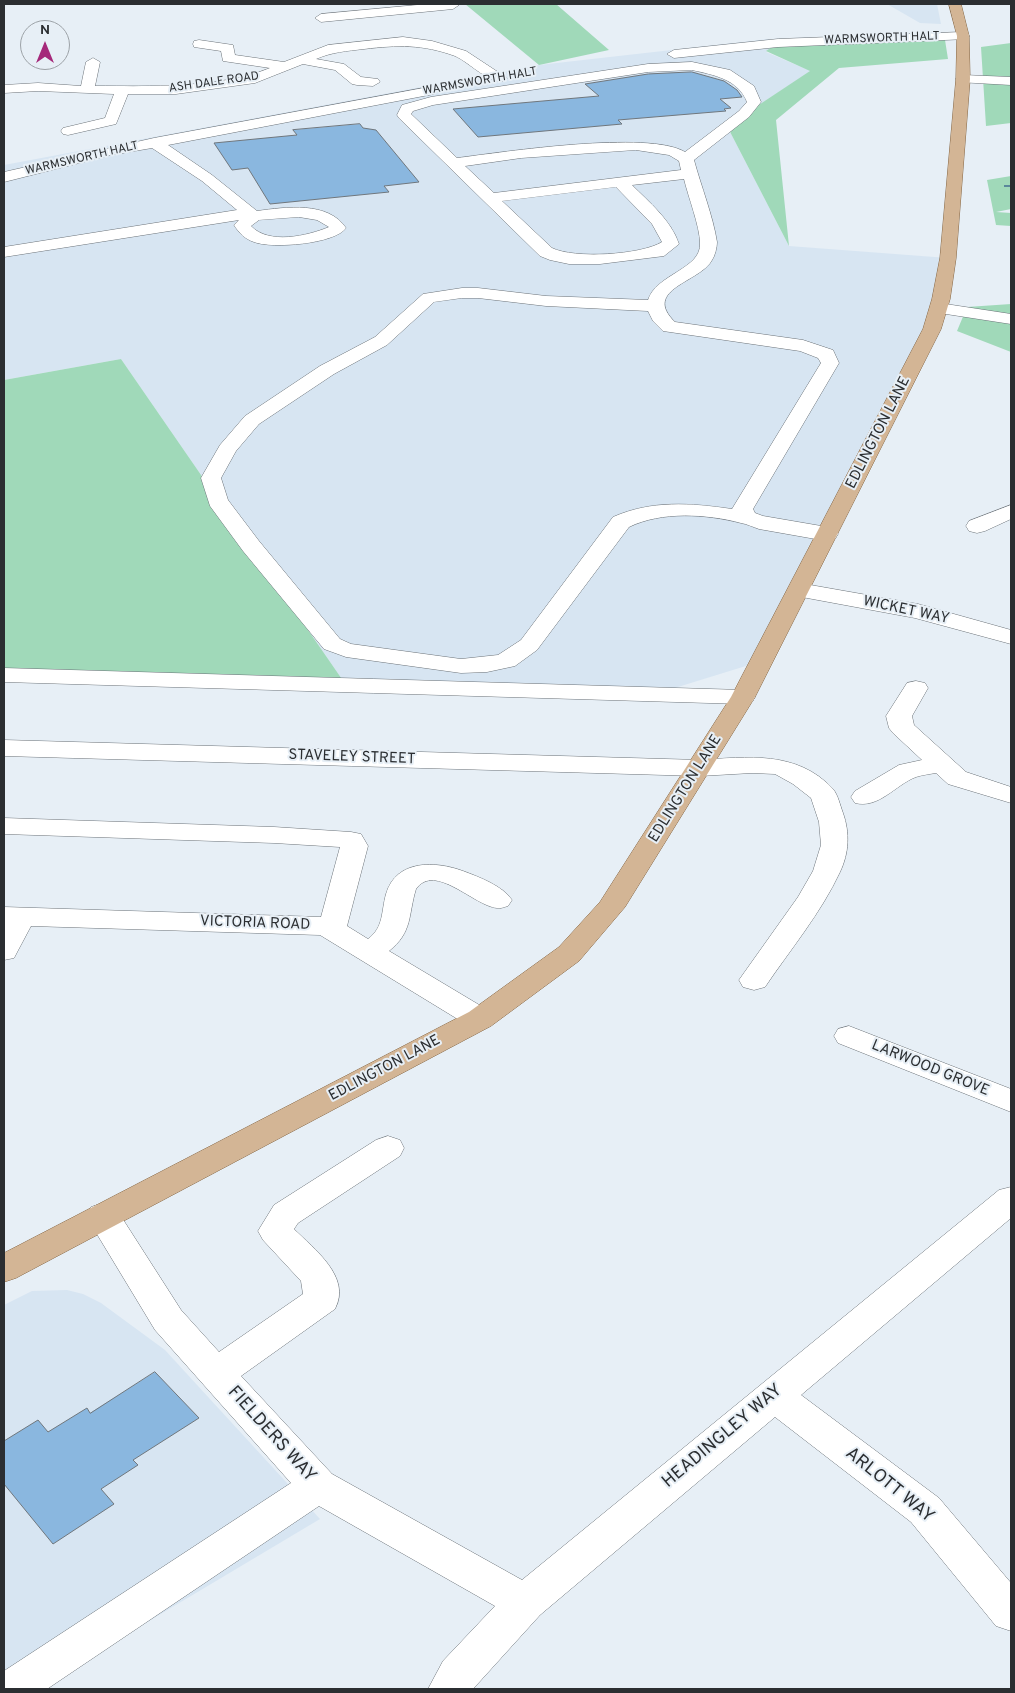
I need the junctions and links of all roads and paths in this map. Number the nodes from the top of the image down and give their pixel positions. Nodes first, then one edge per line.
1 (955, 4) edge
2 (453, 5) edge
3 (371, 13) junction
4 (321, 18) dead end
5 (963, 36) junction
6 (403, 41) junction
7 (199, 44) dead end
8 (695, 52) junction
9 (303, 60) junction
10 (93, 62) dead end
11 (287, 67) junction
12 (500, 78) junction
13 (963, 79) junction
14 (357, 81) junction
15 (1011, 81) edge
16 (373, 82) dead end
17 (757, 84) dead end
18 (340, 85) dead end
19 (4, 89) edge
20 (87, 90) junction
21 (123, 90) junction
22 (68, 131) dead end
23 (154, 142) junction
24 (453, 163) junction
25 (688, 167) junction
26 (4, 177) edge
27 (620, 182) junction
28 (490, 198) junction
29 (252, 214) junction
30 (4, 252) edge
31 (655, 306) junction
32 (938, 308) junction
33 (1011, 319) edge
34 (1011, 511) edge
35 (746, 517) junction
36 (977, 526) dead end
37 (827, 534) junction
38 (799, 590) junction
39 (1011, 637) edge
40 (4, 675) edge
41 (916, 688) dead end
42 (743, 697) junction
43 (4, 748) edge
44 (942, 764) junction
45 (700, 768) junction
46 (1011, 795) edge
47 (864, 798) dead end
48 (4, 826) edge
49 (498, 900) dead end
50 (12, 916) edge
51 (332, 930) junction
52 (4, 951) edge
53 (370, 952) junction
54 (754, 980) dead end
55 (480, 1019) junction
56 (849, 1036) dead end
57 (1011, 1101) edge
58 (388, 1148) dead end
59 (1011, 1199) edge
60 (103, 1216) junction
61 (4, 1269) edge
62 (216, 1374) junction
63 (774, 1395) junction
64 (318, 1486) junction
65 (525, 1602) junction
66 (1011, 1613) edge
67 (12, 1689) edge
68 (449, 1689) edge

1 - 5 main road, EDLINGTON LANE
2 - 3 street
3 - 4 street
3 - 6 street
5 - 8 street, WARMSWORTH HALT
5 - 13 main road, EDLINGTON LANE
6 - 9 street, ASH DALE ROAD
6 - 12 street, ASH DALE ROAD
7 - 11 street
8 - 12 street, WARMSWORTH HALT
8 - 17 street
9 - 11 street, ASH DALE ROAD
9 - 14 street
10 - 20 street
11 - 21 street, ASH DALE ROAD
12 - 23 street, WARMSWORTH HALT
13 - 15 street
13 - 32 main road, EDLINGTON LANE
14 - 16 street
14 - 18 street
19 - 20 street, ASH DALE ROAD
20 - 21 street, ASH DALE ROAD
21 - 22 street
23 - 26 street, WARMSWORTH HALT
23 - 29 street
24 - 25 street
24 - 25 street
24 - 28 street
25 - 27 street
25 - 31 street
27 - 28 street
27 - 28 street
29 - 29 street
29 - 30 street
31 - 35 street
31 - 35 street
32 - 33 street
32 - 37 main road, EDLINGTON LANE
34 - 36 street
35 - 37 street
37 - 38 main road, EDLINGTON LANE
38 - 39 street, WICKET WAY
38 - 42 main road, EDLINGTON LANE
40 - 42 street
41 - 44 street
42 - 45 main road, EDLINGTON LANE
43 - 45 street, STAVELEY STREET
44 - 46 street
44 - 47 street
45 - 54 street, STAVELEY STREET
45 - 55 main road, EDLINGTON LANE
48 - 51 street
49 - 53 street
50 - 51 street, VICTORIA ROAD
50 - 52 street
51 - 53 street, VICTORIA ROAD
53 - 55 street, VICTORIA ROAD
55 - 60 main road, EDLINGTON LANE
56 - 57 street, LARWOOD GROVE
58 - 62 street
59 - 63 street, HEADINGLEY WAY
60 - 61 main road, EDLINGTON LANE
60 - 62 street, FIELDERS WAY
62 - 64 street, FIELDERS WAY
63 - 65 street, HEADINGLEY WAY
63 - 66 street, ARLOTT WAY
64 - 65 street, FIELDERS WAY
64 - 67 street
65 - 68 street, HEADINGLEY WAY

